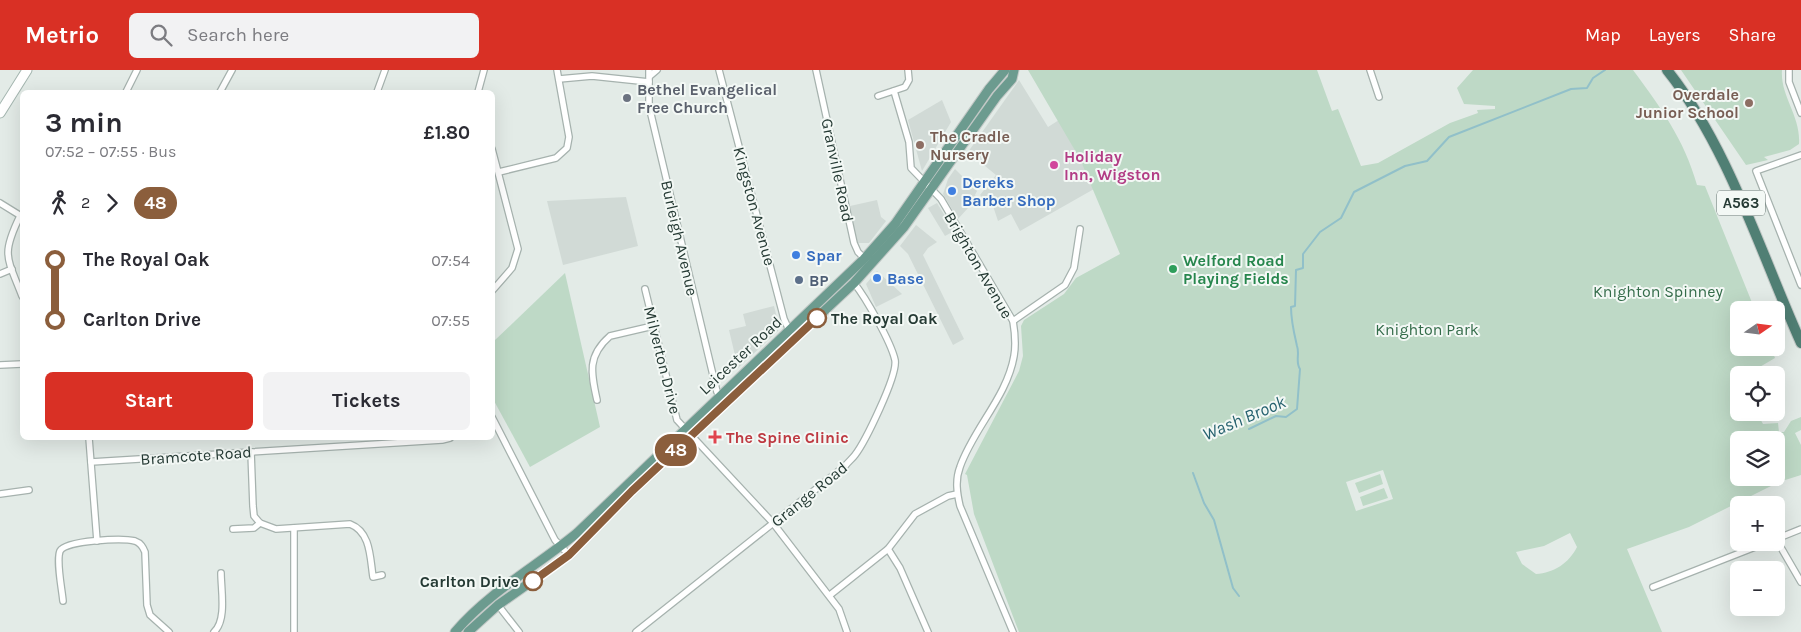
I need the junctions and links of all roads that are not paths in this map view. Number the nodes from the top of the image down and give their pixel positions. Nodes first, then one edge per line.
1 (27, 70) edge
2 (137, 70) edge
3 (232, 70) edge
4 (384, 70) edge
5 (484, 70) edge
6 (557, 70) edge
7 (657, 70) edge
8 (719, 70) edge
9 (816, 70) edge
10 (908, 70) edge
11 (1005, 70) edge
12 (1014, 70) edge
13 (1370, 70) edge
14 (1667, 70) edge
15 (1789, 70) edge
16 (649, 76) edge
17 (559, 79) junction
18 (127, 90) edge
19 (221, 90) edge
20 (378, 90) edge
21 (479, 90) edge
22 (894, 91) junction
23 (878, 96) dead end
24 (1379, 97) dead end
25 (0, 113) edge
26 (1801, 113) edge
27 (1801, 155) edge
28 (495, 159) edge
29 (499, 172) junction
30 (925, 180) junction
31 (932, 189) junction
32 (0, 203) edge
33 (20, 215) edge
34 (20, 218) edge
35 (1080, 229) dead end
36 (867, 262) junction
37 (12, 269) junction
38 (0, 274) edge
39 (495, 280) edge
40 (854, 282) junction
41 (499, 283) junction
42 (1801, 285) edge
43 (495, 287) edge
44 (645, 289) dead end
45 (20, 291) edge
46 (1013, 322) junction
47 (653, 326) junction
48 (789, 330) junction
49 (796, 339) junction
50 (1801, 343) edge
51 (20, 364) edge
52 (0, 365) edge
53 (720, 395) junction
54 (597, 400) dead end
55 (727, 403) junction
56 (495, 423) edge
57 (685, 428) junction
58 (692, 435) junction
59 (89, 440) edge
60 (329, 440) edge
61 (442, 440) edge
62 (329, 446) junction
63 (251, 452) junction
64 (91, 462) junction
65 (29, 490) dead end
66 (0, 494) edge
67 (957, 494) junction
68 (260, 523) junction
69 (773, 523) junction
70 (294, 528) junction
71 (233, 529) dead end
72 (1801, 530) edge
73 (1785, 536) edge
74 (97, 541) junction
75 (560, 547) junction
76 (888, 549) junction
77 (1745, 551) edge
78 (1783, 551) edge
79 (569, 555) junction
80 (220, 573) dead end
81 (382, 575) dead end
82 (373, 577) junction
83 (366, 578) dead end
84 (1801, 582) edge
85 (1652, 587) dead end
86 (830, 596) junction
87 (63, 601) dead end
88 (498, 605) junction
89 (457, 630) edge
90 (470, 630) edge
91 (169, 632) edge
92 (214, 632) edge
93 (294, 632) edge
94 (519, 632) edge
95 (636, 632) edge
96 (847, 632) edge
97 (928, 632) edge
98 (1013, 632) edge

1 - 25 main road
2 - 18 street
3 - 19 street
4 - 20 street
5 - 21 street
6 - 17 street
7 - 16 street
8 - 48 street, Kingston Avenue
9 - 36 street, Granville Road
10 - 22 street
11 - 30 main road, Leicester Road
12 - 31 main road, Leicester Road
13 - 24 street
14 - 50 highway, A563
15 - 26 street
16 - 17 street
16 - 53 street, Burleigh Avenue
17 - 29 street
22 - 23 street
22 - 30 street, Brighton Avenue
27 - 42 street
28 - 29 street
29 - 41 street
30 - 31 street, Brighton Avenue
30 - 36 main road, Leicester Road
31 - 36 main road, Leicester Road
31 - 46 street, Brighton Avenue
32 - 33 street
34 - 37 street
35 - 46 street
36 - 40 main road, Leicester Road
36 - 48 main road, Leicester Road
37 - 38 street
37 - 45 street
39 - 41 street
40 - 49 main road, Leicester Road
40 - 69 street, Grange Road
41 - 43 street
44 - 47 street, Milverton Drive
46 - 67 street, Brighton Avenue
47 - 54 street
47 - 57 street, Milverton Drive
48 - 49 street, Kingston Avenue
48 - 53 main road, Leicester Road
49 - 55 main road, Leicester Road
51 - 52 street
53 - 55 street, Burleigh Avenue
53 - 57 main road, Leicester Road
55 - 58 main road, Leicester Road
56 - 75 street
57 - 58 street, Milverton Drive
57 - 75 main road, Leicester Road
58 - 69 street, Milverton Drive
58 - 79 main road, Leicester Road
59 - 64 street
60 - 62 street
61 - 62 street, Bramcote Road
62 - 63 street, Bramcote Road
63 - 64 street, Bramcote Road
63 - 68 street
64 - 74 street
65 - 66 street
67 - 76 street
67 - 98 street, Brighton Avenue
68 - 70 street
68 - 71 street
69 - 86 street, Milverton Drive
69 - 95 street, Grange Road
70 - 82 street
70 - 93 street
72 - 73 street
74 - 87 street
74 - 91 street
75 - 79 street
75 - 89 main road, Leicester Road
76 - 86 street
76 - 97 street
77 - 85 street
78 - 84 street
79 - 88 main road, Leicester Road
80 - 92 street
81 - 82 street
82 - 83 street
86 - 96 street, Milverton Drive
88 - 90 main road, Leicester Road
88 - 94 street

